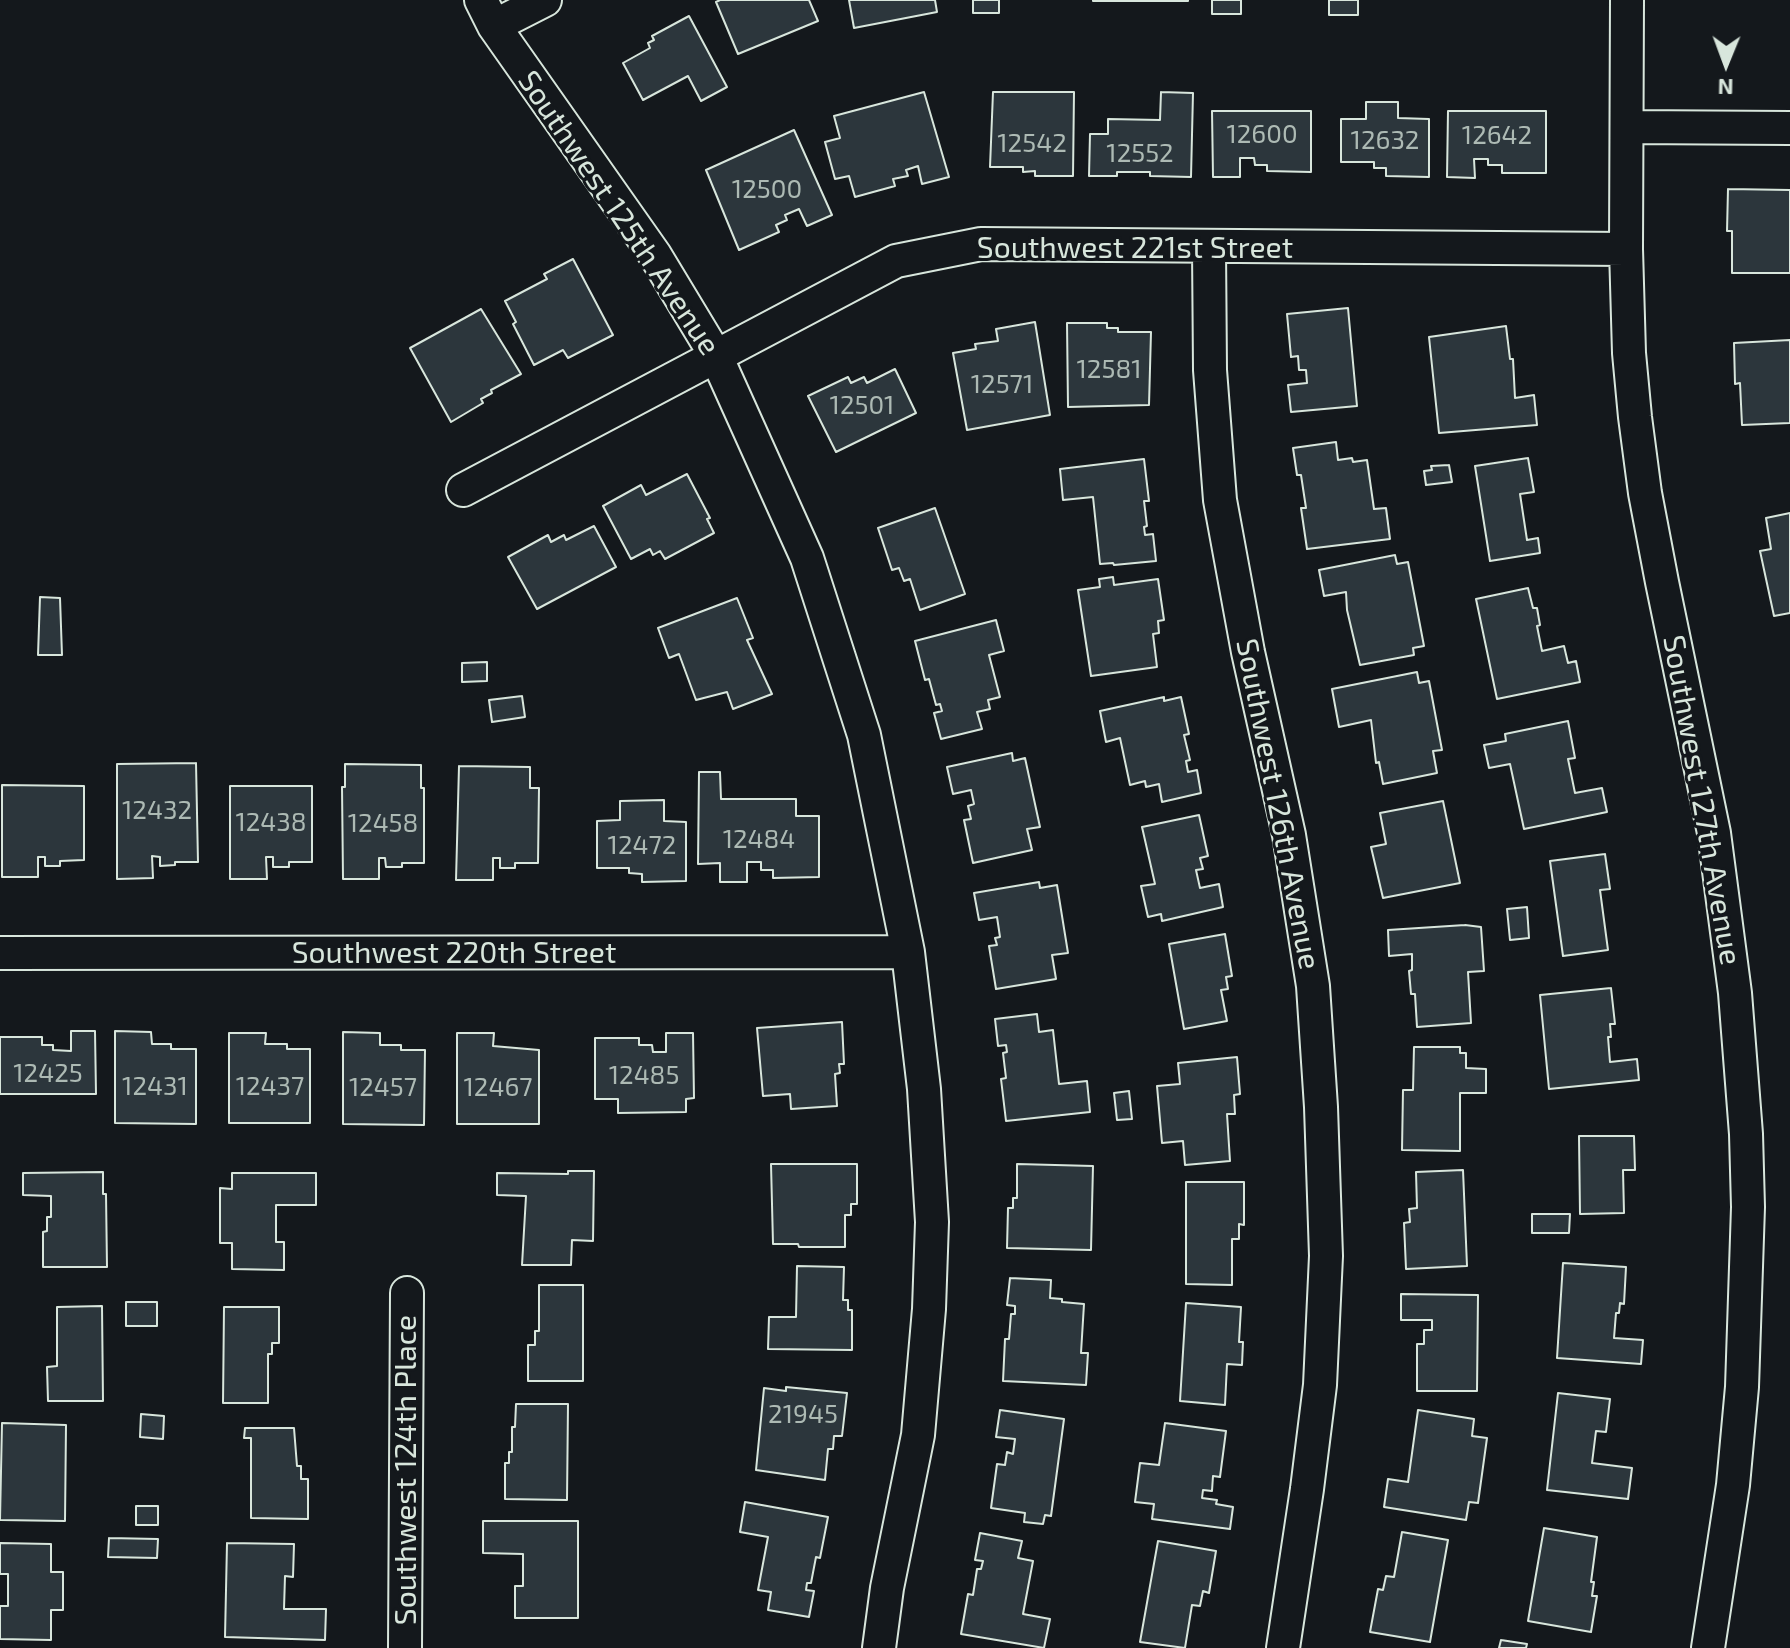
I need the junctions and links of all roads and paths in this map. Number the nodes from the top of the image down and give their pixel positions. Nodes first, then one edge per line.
1 (545, 0) edge
2 (1627, 0) edge
3 (488, 13) edge
4 (1627, 127) junction
5 (1790, 128) edge
6 (1209, 248) junction
7 (1626, 249) junction
8 (716, 356) junction
9 (463, 490) dead end
10 (908, 952) junction
11 (0, 953) edge
12 (407, 1293) dead end
13 (405, 1648) edge
14 (879, 1648) edge
15 (1283, 1648) edge
16 (1708, 1648) edge

1 - 3 street
2 - 4 street, Southwest 127th Avenue
3 - 8 street, Southwest 125th Avenue
4 - 5 street
4 - 7 street, Southwest 127th Avenue
6 - 7 street, Southwest 221st Street
6 - 8 street, Southwest 221st Street
6 - 15 street, Southwest 126th Avenue
7 - 16 street, Southwest 127th Avenue
8 - 9 street, Southwest 221st Street
8 - 10 street, Southwest 125th Avenue
10 - 11 street, Southwest 220th Street
10 - 14 street, Southwest 125th Avenue
12 - 13 street, Southwest 124th Place

